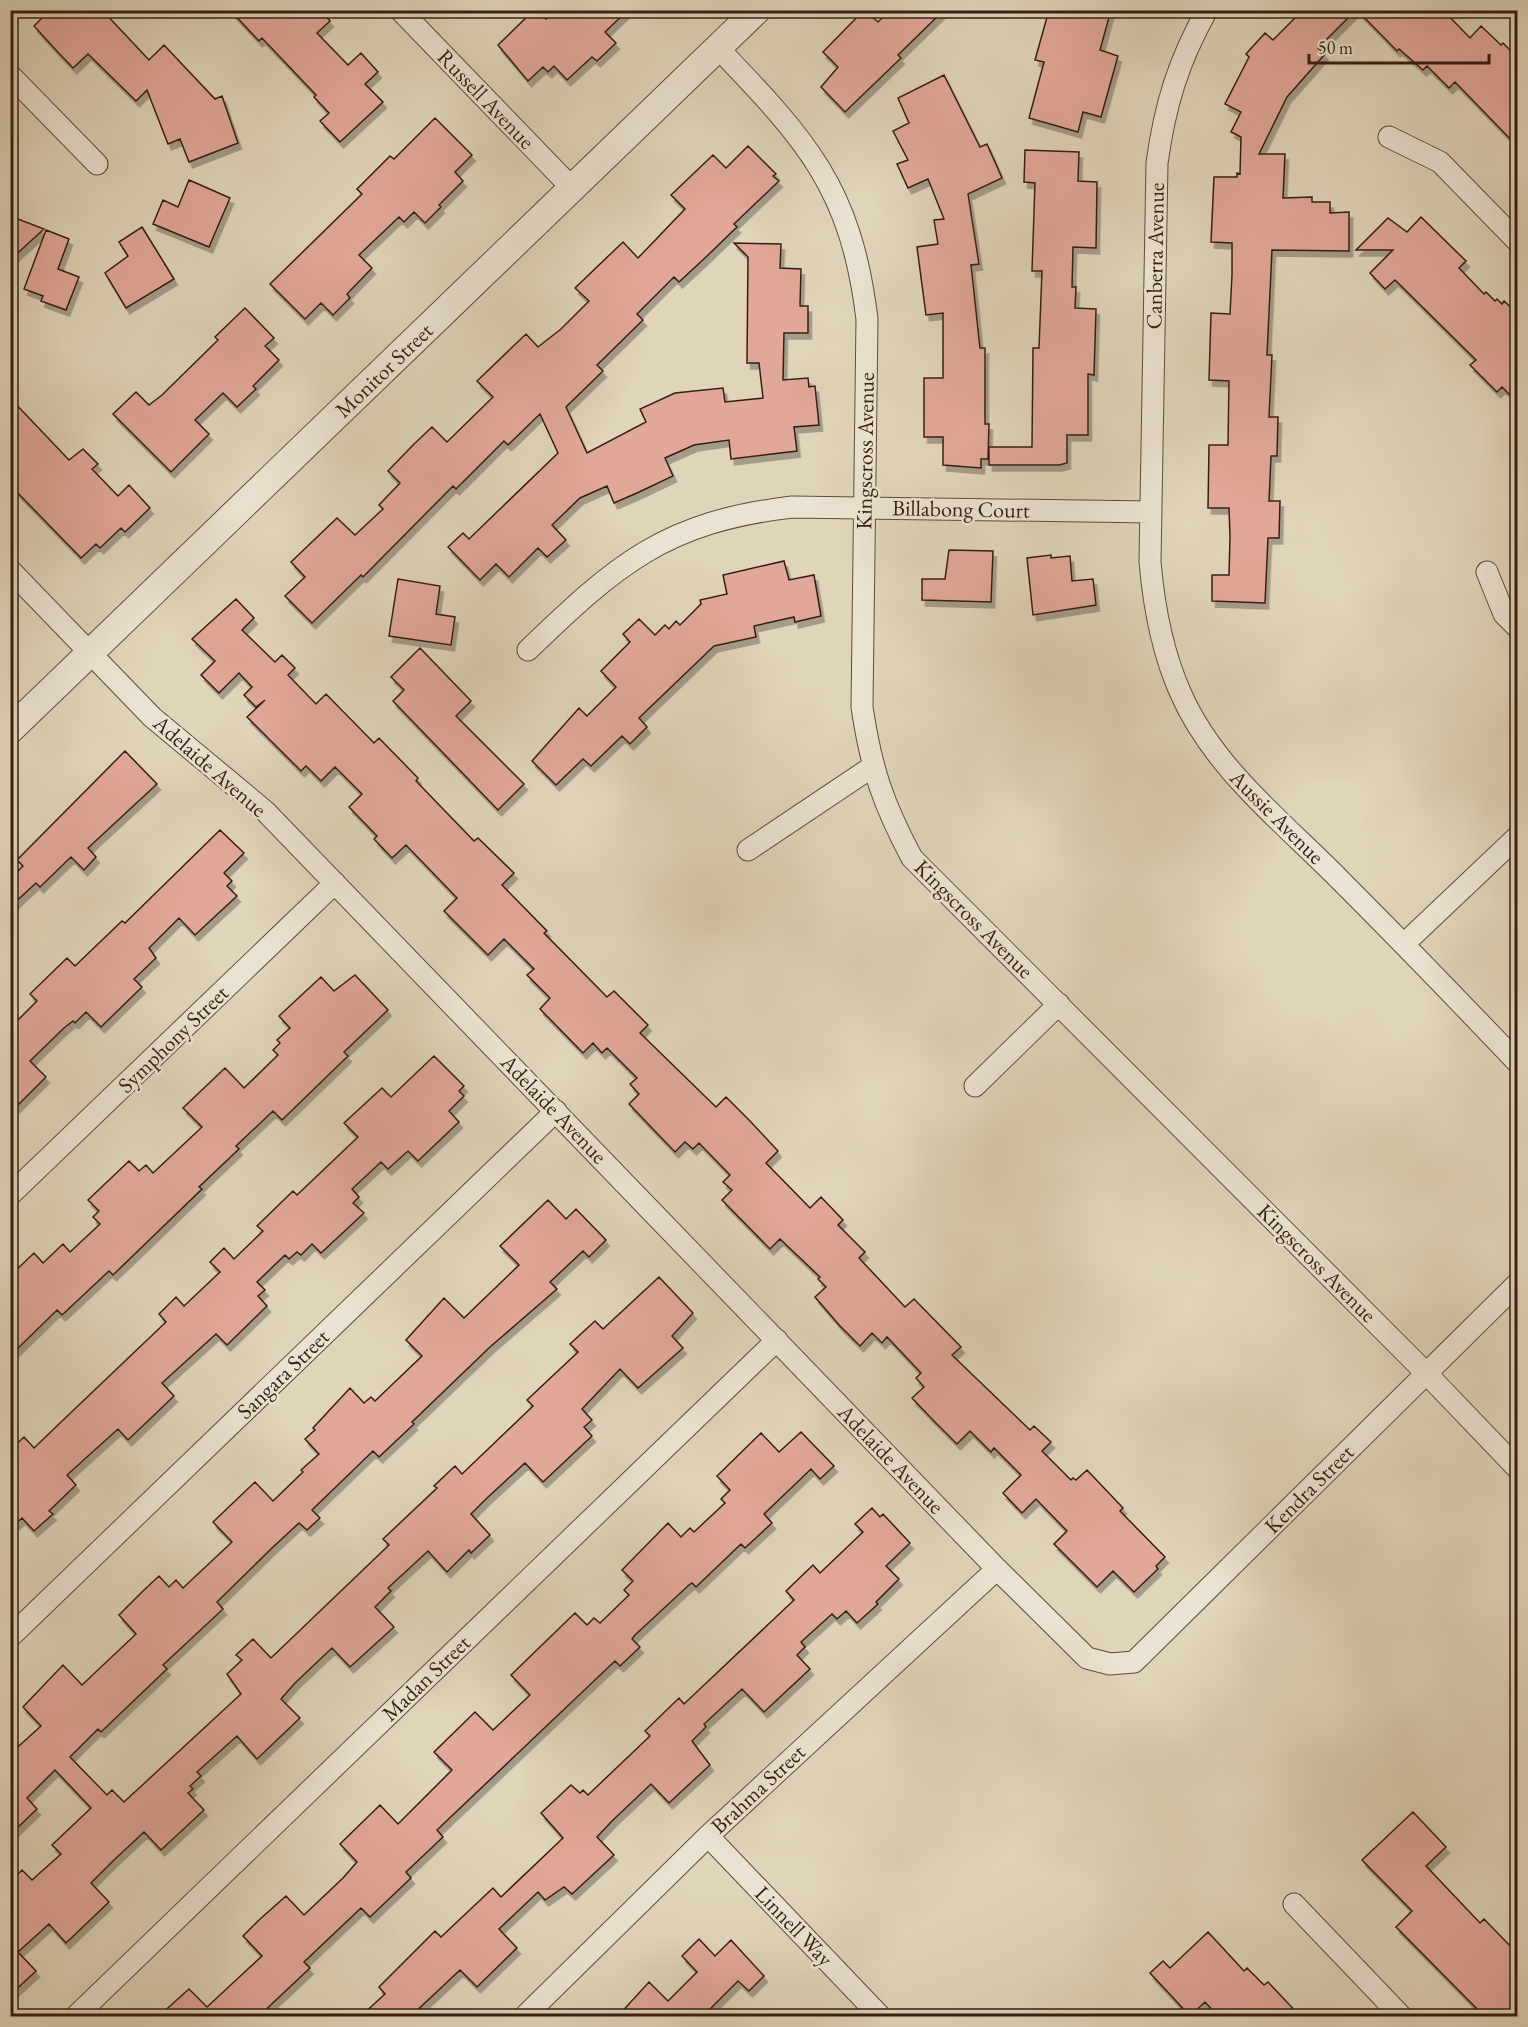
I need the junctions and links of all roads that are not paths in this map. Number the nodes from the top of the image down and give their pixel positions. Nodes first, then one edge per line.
1 (400, 10) edge
2 (757, 10) edge
3 (1207, 10) edge
4 (718, 48) junction
5 (10, 75) edge
6 (1389, 137) dead end
7 (97, 164) dead end
8 (572, 188) junction
9 (1518, 242) edge
10 (864, 507) junction
11 (1151, 512) junction
12 (10, 570) edge
13 (1487, 572) dead end
14 (1518, 628) edge
15 (528, 650) dead end
16 (91, 653) junction
17 (10, 730) edge
18 (872, 767) junction
19 (1518, 836) edge
20 (748, 850) dead end
21 (335, 883) junction
22 (1404, 944) junction
23 (1059, 1004) junction
24 (1518, 1063) edge
25 (975, 1086) dead end
26 (556, 1111) junction
27 (10, 1196) edge
28 (1518, 1283) edge
29 (777, 1340) junction
30 (1426, 1373) junction
31 (1518, 1469) edge
32 (997, 1569) junction
33 (10, 1637) edge
34 (1088, 1658) joint
35 (708, 1836) junction
36 (1294, 1904) dead end
37 (76, 2016) edge
38 (525, 2016) edge
39 (880, 2016) edge
40 (1401, 2016) edge

1 - 8 street, Russell Avenue
2 - 4 street, Monitor Street
3 - 11 street, Canberra Avenue
4 - 8 street, Monitor Street
4 - 10 street, Kingscross Avenue
5 - 7 street
6 - 9 street
8 - 16 street, Monitor Street
10 - 11 street, Billabong Court
10 - 15 street, Billabong Court
10 - 18 street, Kingscross Avenue
11 - 22 street, Aussie Avenue
12 - 16 street, Adelaide Avenue
13 - 14 street
16 - 17 street, Monitor Street
16 - 21 street, Adelaide Avenue
18 - 20 street
18 - 23 street, Kingscross Avenue
19 - 22 street
21 - 26 street, Adelaide Avenue
21 - 27 street, Symphony Street
22 - 24 street, Aussie Avenue
23 - 25 street
23 - 30 street, Kingscross Avenue
26 - 29 street, Adelaide Avenue
26 - 33 street, Sangara Street
28 - 30 street, Kendra Street
29 - 32 street, Adelaide Avenue
29 - 37 street, Madan Street
30 - 31 street, Kingscross Avenue
30 - 34 street, Kendra Street
32 - 34 street, Adelaide Avenue
32 - 35 street, Brahma Street
35 - 38 street, Brahma Street
35 - 39 street, Linnell Way
36 - 40 street

